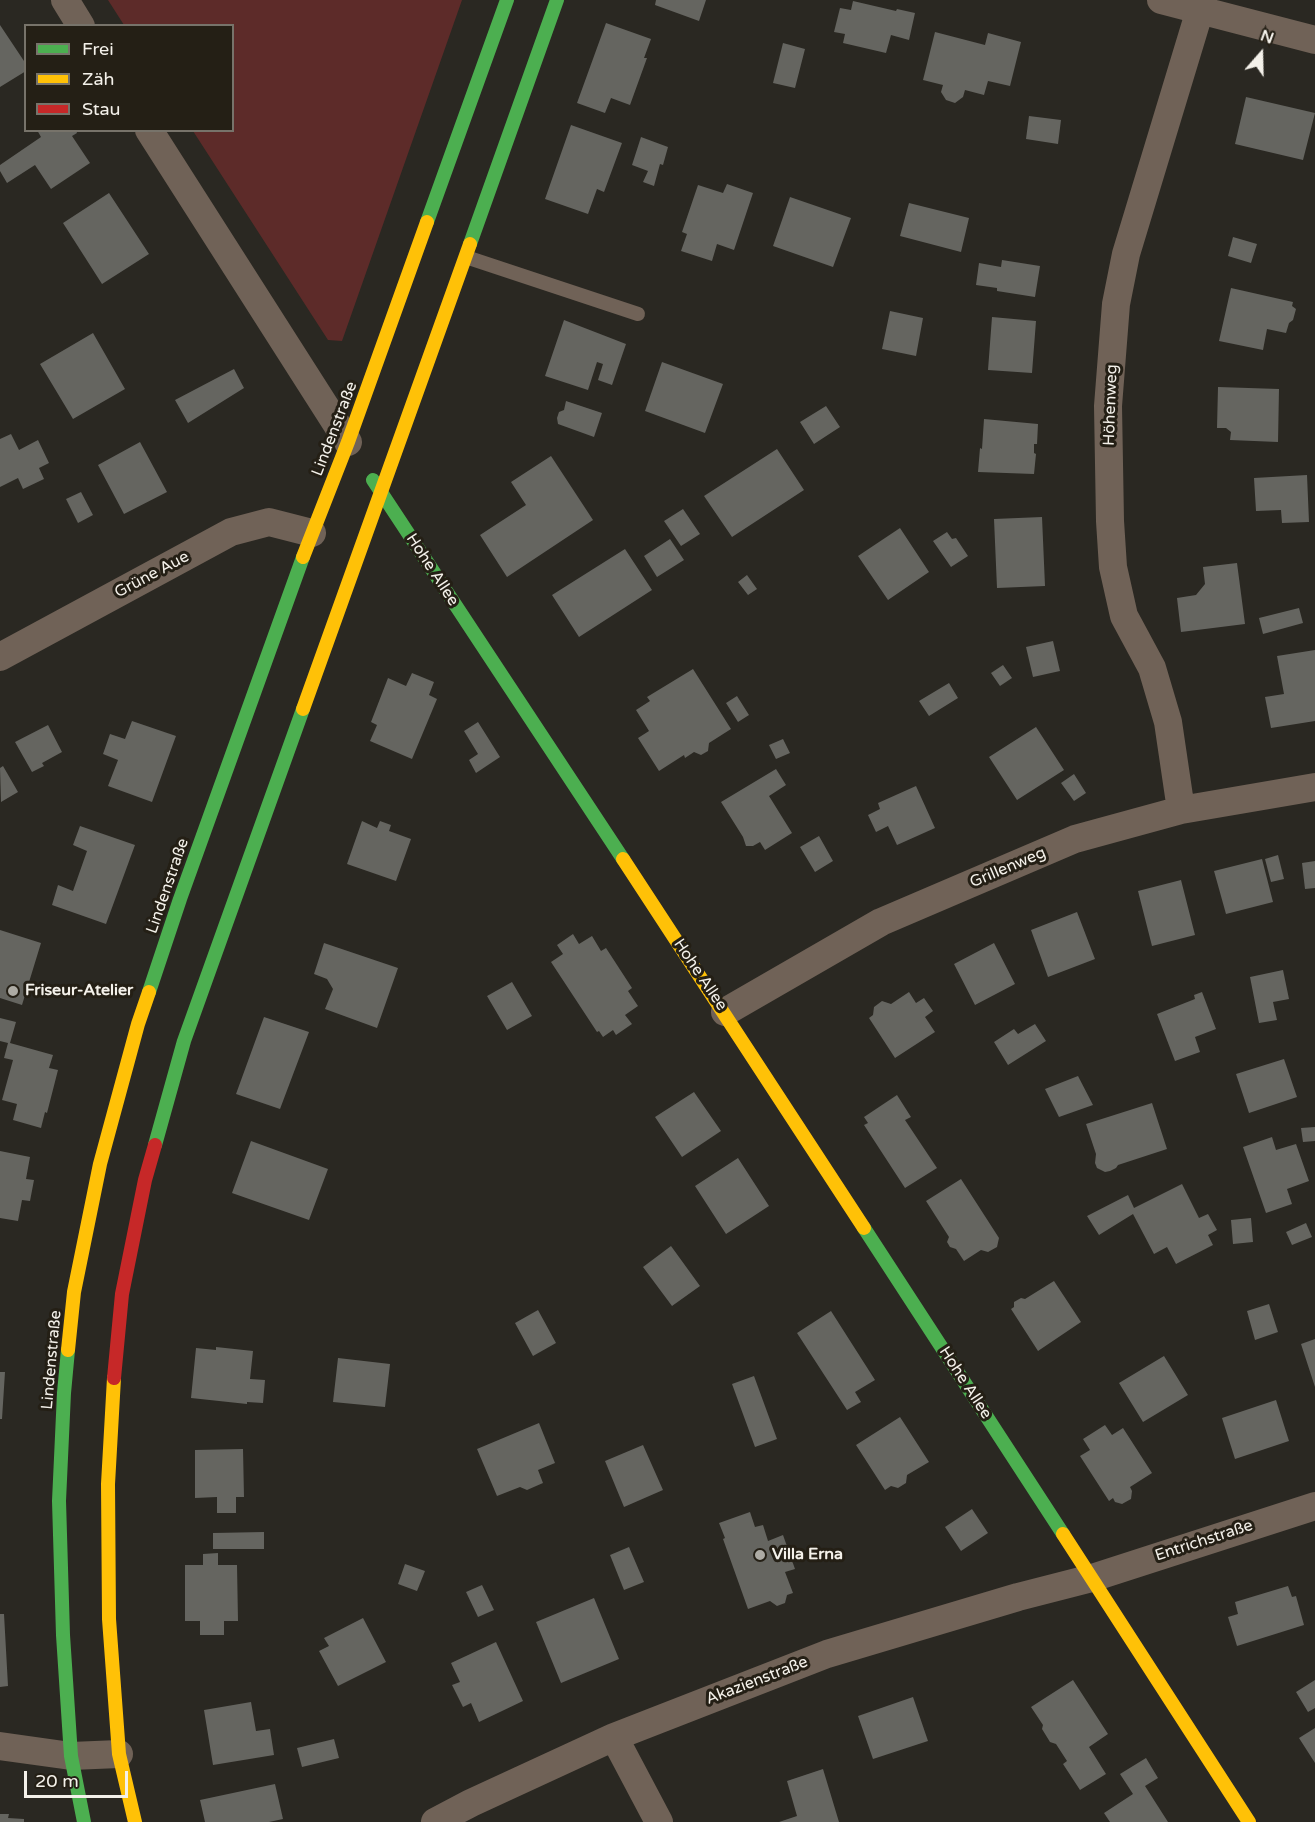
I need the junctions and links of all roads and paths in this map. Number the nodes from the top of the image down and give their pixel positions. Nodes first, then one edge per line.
1 (65, 0) edge
2 (507, 0) edge
3 (557, 0) edge
4 (1161, 0) edge
5 (1201, 5) edge
6 (80, 24) edge
7 (1315, 40) edge
8 (150, 132) edge
9 (466, 257) junction
10 (638, 314) dead end
11 (351, 447) junction
12 (368, 472) dead end
13 (381, 492) junction
14 (312, 533) junction
15 (0, 657) edge
16 (1315, 787) edge
17 (1181, 810) junction
18 (724, 1012) junction
19 (1315, 1506) edge
20 (1092, 1578) junction
21 (614, 1737) junction
22 (0, 1746) edge
23 (119, 1754) junction
24 (71, 1756) junction
25 (84, 1822) edge
26 (135, 1822) edge
27 (435, 1822) edge
28 (659, 1822) edge
29 (1249, 1822) edge

1 - 6 street
2 - 11 street, Lindenstraße
3 - 9 street
4 - 5 street
5 - 7 street
5 - 17 street, Höhenweg
8 - 11 street
9 - 10 lane
9 - 13 street
11 - 14 street, Lindenstraße
12 - 13 street, Hohe Allee
13 - 18 street, Hohe Allee
13 - 23 street
14 - 15 street, Grüne Aue
14 - 24 street, Lindenstraße
16 - 17 street, Grillenweg
17 - 18 street, Grillenweg
18 - 20 street, Hohe Allee
19 - 20 street, Entrichstraße
20 - 21 street, Akazienstraße
20 - 29 street, Hohe Allee
21 - 27 street, Akazienstraße
21 - 28 street
22 - 24 street
23 - 24 street
23 - 26 street
24 - 25 street, Lindenstraße

